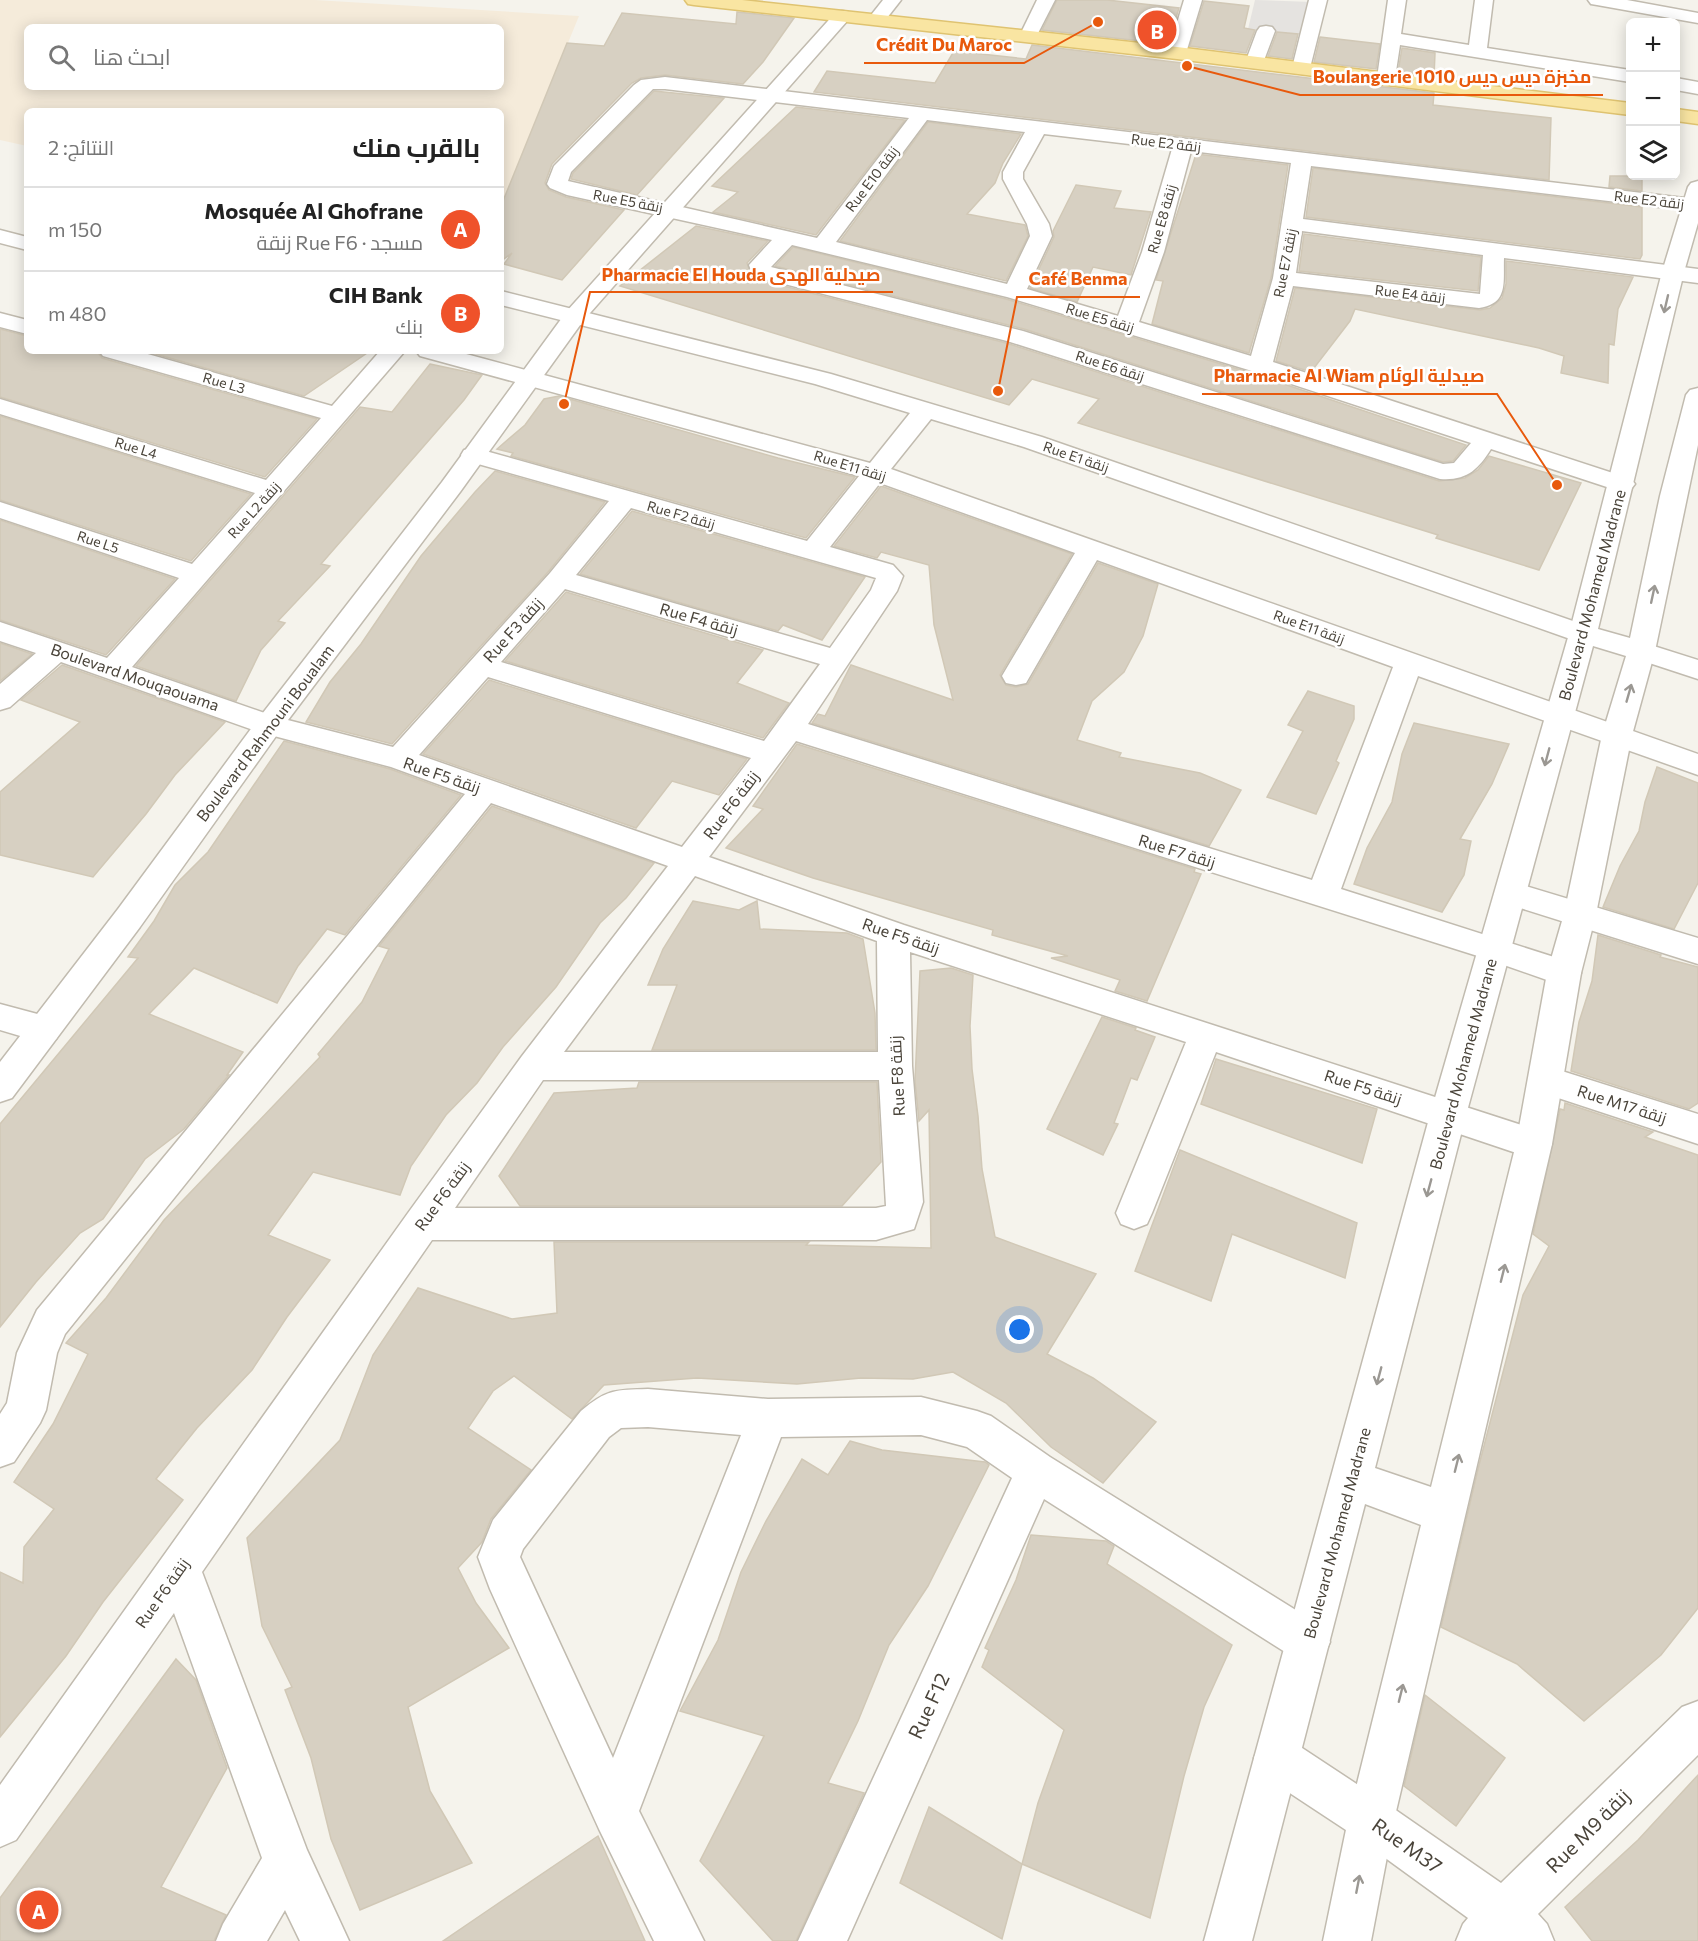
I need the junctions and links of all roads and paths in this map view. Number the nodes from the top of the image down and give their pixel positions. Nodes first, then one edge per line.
1 (694, 0) edge
2 (892, 0) edge
3 (1046, 0) edge
4 (1193, 0) edge
5 (1317, 0) edge
6 (1397, 0) edge
7 (1484, 0) edge
8 (1598, 0) edge
9 (758, 3) edge
10 (843, 16) junction
11 (1698, 18) edge
12 (877, 19) junction
13 (1266, 31) dead end
14 (1028, 37) junction
15 (1392, 38) junction
16 (1478, 50) junction
17 (1177, 53) junction
18 (1254, 63) junction
19 (1301, 68) junction
20 (1626, 75) edge
21 (1386, 78) junction
22 (1680, 85) edge
23 (1698, 88) edge
24 (769, 96) junction
25 (1626, 108) edge
26 (922, 114) junction
27 (1680, 116) edge
28 (1698, 118) edge
29 (1037, 128) junction
30 (1183, 145) junction
31 (1302, 158) junction
32 (567, 189) joint
33 (1694, 207) edge
34 (669, 210) junction
35 (1293, 224) junction
36 (0, 236) edge
37 (787, 237) junction
38 (24, 243) edge
39 (823, 245) junction
40 (1494, 251) junction
41 (1686, 274) edge
42 (1284, 278) junction
43 (1014, 292) junction
44 (504, 299) edge
45 (1050, 303) junction
46 (575, 316) junction
47 (0, 320) edge
48 (24, 326) edge
49 (1126, 326) junction
50 (1016, 336) junction
51 (122, 354) edge
52 (390, 354) edge
53 (439, 354) edge
54 (1260, 366) junction
55 (529, 378) junction
56 (1346, 395) junction
57 (1698, 395) edge
58 (0, 406) edge
59 (925, 410) junction
60 (337, 415) junction
61 (1317, 432) junction
62 (1485, 440) junction
63 (473, 455) junction
64 (874, 472) junction
65 (1622, 484) junction
66 (272, 490) junction
67 (625, 498) junction
68 (0, 510) edge
69 (1090, 549) junction
70 (812, 552) junction
71 (196, 574) junction
72 (890, 574) joint
73 (559, 579) junction
74 (0, 631) edge
75 (1583, 634) junction
76 (57, 650) junction
77 (1641, 651) junction
78 (838, 660) junction
79 (1408, 663) junction
80 (481, 665) junction
81 (114, 669) junction
82 (1698, 670) edge
83 (1016, 676) dead end
84 (0, 700) edge
85 (1558, 717) junction
86 (269, 725) junction
87 (1617, 735) junction
88 (779, 741) junction
89 (399, 759) junction
90 (1698, 765) edge
91 (485, 790) junction
92 (688, 861) junction
93 (1512, 894) junction
94 (1322, 896) junction
95 (1580, 914) junction
96 (893, 934) junction
97 (1495, 949) junction
98 (1698, 951) edge
99 (1564, 973) junction
100 (0, 1017) edge
101 (44, 1029) junction
102 (1206, 1035) junction
103 (534, 1066) junction
104 (895, 1066) junction
105 (1546, 1080) junction
106 (0, 1088) edge
107 (1448, 1115) junction
108 (1698, 1129) edge
109 (1534, 1144) junction
110 (1134, 1213) dead end
111 (421, 1224) junction
112 (768, 1418) junction
113 (0, 1448) edge
114 (1036, 1471) junction
115 (1352, 1479) junction
116 (1445, 1513) junction
117 (180, 1569) junction
118 (1308, 1642) junction
119 (1698, 1723) edge
120 (1277, 1758) junction
121 (615, 1813) junction
122 (1371, 1820) junction
123 (0, 1824) edge
124 (286, 1861) junction
125 (1504, 1932) edge
126 (240, 1941) edge
127 (325, 1941) edge
128 (680, 1941) edge
129 (822, 1941) edge
130 (1228, 1941) edge
131 (1347, 1941) edge

1 - 9 main road
2 - 12 street
3 - 14 street
4 - 17 street
5 - 19 street
6 - 15 street
7 - 16 street
8 - 11 street
9 - 10 main road
10 - 12 main road
10 - 24 street
12 - 14 main road
13 - 18 street
14 - 17 main road
15 - 16 street
15 - 21 street
16 - 20 street
17 - 18 main road
18 - 19 main road
19 - 21 main road
21 - 25 main road
22 - 23 street
24 - 26 street, Rue E2 زنقة
24 - 32 street, Rue E2 زنقة
24 - 34 street
26 - 29 street, Rue E2 زنقة
26 - 39 street, Rue E10 زنقة
27 - 28 main road
29 - 30 street, Rue E2 زنقة
29 - 43 street
30 - 31 street, Rue E2 زنقة
30 - 49 street, Rue E8 زنقة
31 - 33 street, Rue E2 زنقة
31 - 35 street, Rue E7 زنقة
32 - 34 street, Rue E5 زنقة
33 - 41 street, Boulevard Mohamed Madrane
34 - 37 street, Rue E5 زنقة
34 - 46 street
35 - 40 street
35 - 42 street, Rue E7 زنقة
36 - 38 street
37 - 39 street, Rue E5 زنقة
37 - 50 street, Rue E6 زنقة
39 - 43 street, Rue E5 زنقة
40 - 41 street
40 - 42 street, Rue E4 زنقة
41 -> 65 street, Boulevard Mohamed Madrane
42 - 54 street, Rue E7 زنقة
43 - 45 street, Rue E5 زنقة
44 - 46 street, Rue E1 زنقة
45 - 49 street, Rue E5 زنقة
45 - 50 street
46 - 55 street
46 - 59 street, Rue E1 زنقة
47 - 48 street
49 - 54 street, Rue E5 زنقة
50 - 61 street, Rue E6 زنقة
51 - 60 street, Rue L3
52 - 60 street, Rue L2 زنقة
53 - 55 street, Rue E11 زنقة
54 - 56 street, Rue E5 زنقة
55 - 63 street, Boulevard Rahmouni Boualam
55 - 64 street, Rue E11 زنقة
56 - 61 street
56 - 62 street, Rue E5 زنقة
77 -> 57 street
58 - 66 street, Rue L4
59 - 64 street
59 - 75 street, Rue E1 زنقة
60 - 66 street, Rue L2 زنقة
61 - 62 street, Rue E6 زنقة
62 - 65 street, Rue E5 زنقة
63 - 67 street, Rue F2 زنقة
63 - 86 street, Boulevard Rahmouni Boualam
64 - 69 street, Rue E11 زنقة
64 - 70 street
65 - 75 street, Boulevard Mohamed Madrane
66 - 71 street, Rue L2 زنقة
67 - 70 street, Rue F2 زنقة
67 - 73 street, Rue F3 زنقة
68 - 71 street, Rue L5
69 - 79 street, Rue E11 زنقة
69 - 83 street
70 - 72 street, Rue F2 زنقة
71 - 81 street, Rue L2 زنقة
72 - 78 street, Rue F6 زنقة
73 - 78 street, Rue F4 زنقة
73 - 80 street, Rue F3 زنقة
74 - 76 street, Boulevard Mouqaouama
75 - 77 street, Rue E1 زنقة
75 - 85 street, Boulevard Mohamed Madrane
76 - 81 street, Boulevard Mouqaouama
76 - 84 street
77 - 82 street, Rue E1 زنقة
87 -> 77 street
78 - 88 street, Rue F6 زنقة
79 - 85 street, Rue E11 زنقة
79 - 94 street
80 - 88 street, Rue F7 زنقة
80 - 89 street, Rue F3 زنقة
81 - 86 street, Boulevard Mouqaouama
85 - 87 street, Rue E11 زنقة
85 -> 93 street, Boulevard Mohamed Madrane
86 - 89 street, Rue F5 زنقة
86 - 101 street, Boulevard Rahmouni Boualam
87 - 90 street, Rue E11 زنقة
87 - 95 street
88 - 92 street, Rue F6 زنقة
88 - 94 street, Rue F7 زنقة
89 - 91 street, Rue F5 زنقة
91 - 92 street, Rue F5 زنقة
91 - 113 street
92 - 96 street, Rue F5 زنقة
92 - 103 street, Rue F6 زنقة
93 - 95 street
93 - 97 street, Boulevard Mohamed Madrane
94 - 97 street, Rue F7 زنقة
95 - 98 street
95 - 99 street
96 - 102 street, Rue F5 زنقة
96 - 104 street, Rue F8 زنقة
97 - 99 street, Rue F7 زنقة
97 - 107 street, Boulevard Mohamed Madrane
99 - 105 street
100 - 101 street
101 - 106 street, Boulevard Rahmouni Boualam
102 - 107 street, Rue F5 زنقة
102 - 110 street
103 - 104 street
103 - 111 street, Rue F6 زنقة
104 - 111 street, Rue F8 زنقة
105 - 108 street, Rue M17 زنقة
105 - 109 street
107 - 109 street, Rue F5 زنقة
107 -> 115 street, Boulevard Mohamed Madrane
116 -> 109 street
111 - 117 street, Rue F6 زنقة
112 - 114 street
112 - 121 street
112 - 121 street
114 - 118 street
114 - 129 street, Rue F12
115 - 116 street
115 - 118 street, Boulevard Mohamed Madrane
122 -> 116 street
117 - 123 street, Rue F6 زنقة
117 - 124 street
118 - 120 street, Boulevard Mohamed Madrane
119 - 125 street, Rue M9 زنقة
120 - 122 street, Rue M37
120 - 130 street, Boulevard Mohamed Madrane
121 - 128 street
122 - 125 street, Rue M37
131 -> 122 street
124 - 126 street
124 - 127 street

